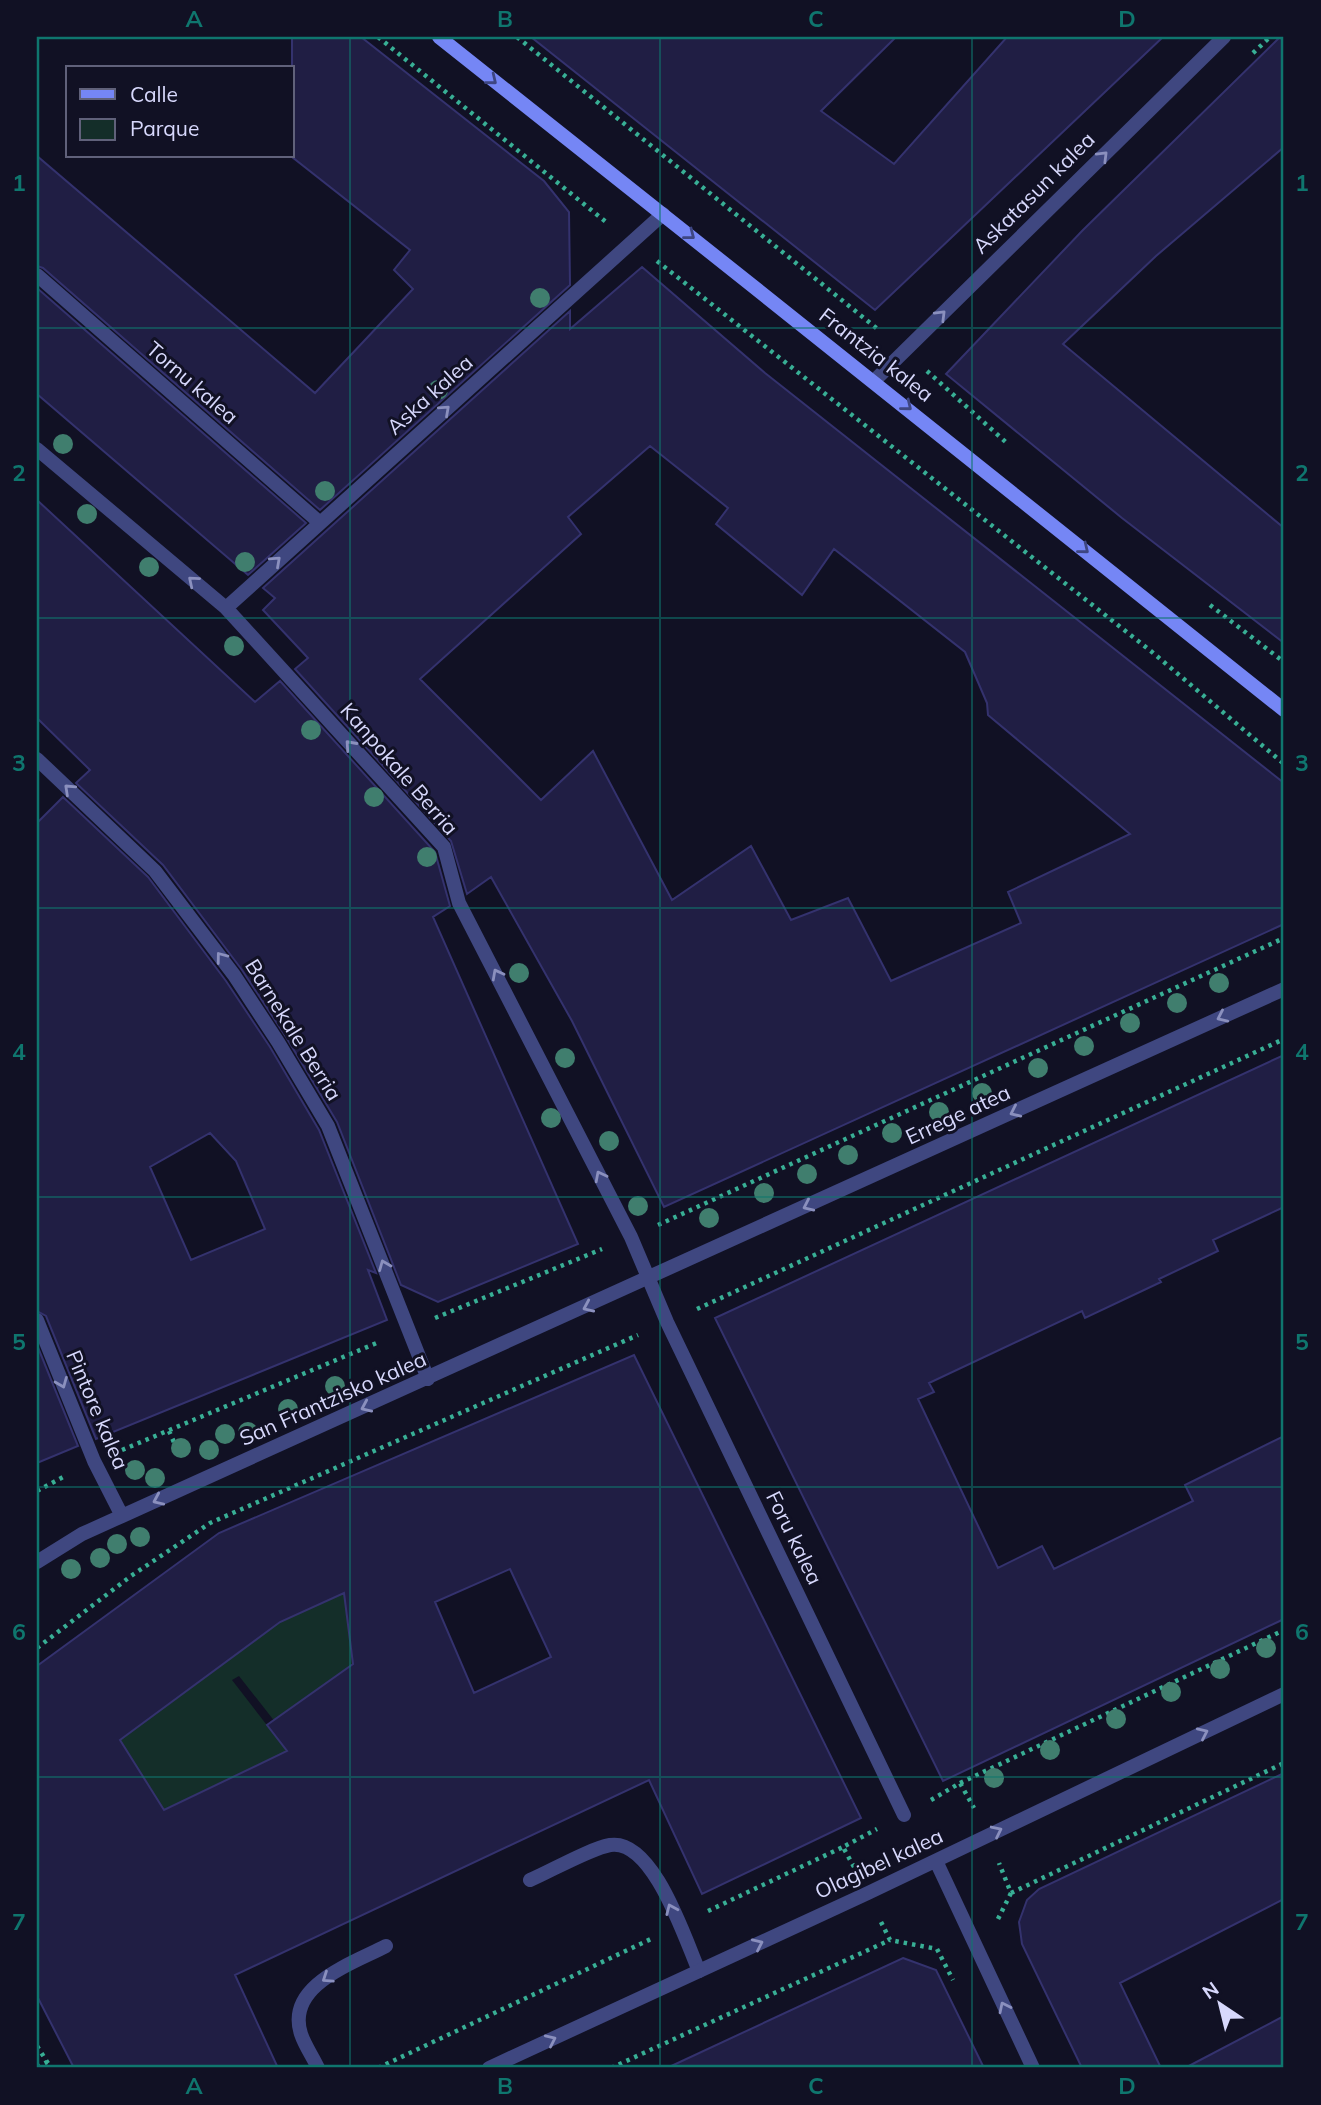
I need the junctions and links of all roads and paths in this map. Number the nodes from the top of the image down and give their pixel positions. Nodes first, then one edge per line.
1 (378, 37) edge
2 (439, 37) edge
3 (1224, 37) edge
4 (663, 214) junction
5 (633, 243) junction
6 (37, 275) edge
7 (875, 380) junction
8 (37, 449) edge
9 (319, 522) junction
10 (226, 608) junction
11 (1284, 710) edge
12 (37, 759) edge
13 (1284, 764) edge
14 (1284, 938) edge
15 (1284, 989) edge
16 (1284, 1039) edge
17 (631, 1237) junction
18 (650, 1279) junction
19 (37, 1320) edge
20 (667, 1322) junction
21 (410, 1328) junction
22 (428, 1379) junction
23 (94, 1461) junction
24 (37, 1491) edge
25 (122, 1516) junction
26 (37, 1562) edge
27 (1284, 1630) edge
28 (37, 1648) edge
29 (1284, 1694) edge
30 (1284, 1763) edge
31 (960, 1783) junction
32 (904, 1815) junction
33 (988, 1835) junction
34 (844, 1847) junction
35 (936, 1861) junction
36 (530, 1880) dead end
37 (1011, 1893) junction
38 (867, 1894) junction
39 (997, 1921) dead end
40 (679, 1926) junction
41 (890, 1940) junction
42 (386, 1946) dead end
43 (699, 1971) junction
44 (956, 1985) dead end
45 (37, 2046) edge
46 (47, 2062) junction
47 (37, 2067) edge
48 (51, 2068) edge
49 (318, 2068) edge
50 (378, 2068) edge
51 (489, 2068) edge
52 (611, 2068) edge
53 (1033, 2068) edge

1 - 5 path
2 -> 4 main road, Frantzia kalea
7 -> 3 street, Askatasun kalea
4 - 5 street, Aska kalea
4 -> 7 main road, Frantzia kalea
9 -> 5 street, Aska kalea
5 - 13 path
6 - 9 street, Tornu kalea
7 -> 11 main road, Frantzia kalea
10 -> 8 street, Kanpokale Berria
10 -> 9 street, Aska kalea
17 -> 10 street, Kanpokale Berria
21 -> 12 street, Barnekale Berria
14 - 17 path
15 -> 18 street, Errege atea
16 - 20 path
17 - 18 street, Kanpokale Berria
17 - 21 path
18 - 20 street, Foru kalea
18 -> 22 street, San Frantzisko kalea
19 -> 23 street, Pintore kalea
20 - 28 path
20 - 32 street, Foru kalea
21 - 22 street, Barnekale Berria
21 - 23 path
22 -> 25 street, San Frantzisko kalea
23 - 24 path
23 - 25 street, Pintore kalea
25 - 26 street, San Frantzisko kalea
27 - 31 path
33 -> 29 street, Olagibel kalea
30 - 37 path
31 - 32 path
31 - 33 path
32 - 34 path
33 - 35 street, Olagibel kalea
33 - 37 path
34 - 38 path
34 - 40 path
35 - 38 street, Olagibel kalea
53 -> 35 street
40 -> 36 street
37 - 39 path
38 - 41 path
43 -> 38 street, Olagibel kalea
40 - 43 street
40 - 50 path
41 - 44 path
41 - 52 path
42 -> 49 street
51 -> 43 street, Olagibel kalea
45 - 46 path
46 - 47 path
46 - 48 path

